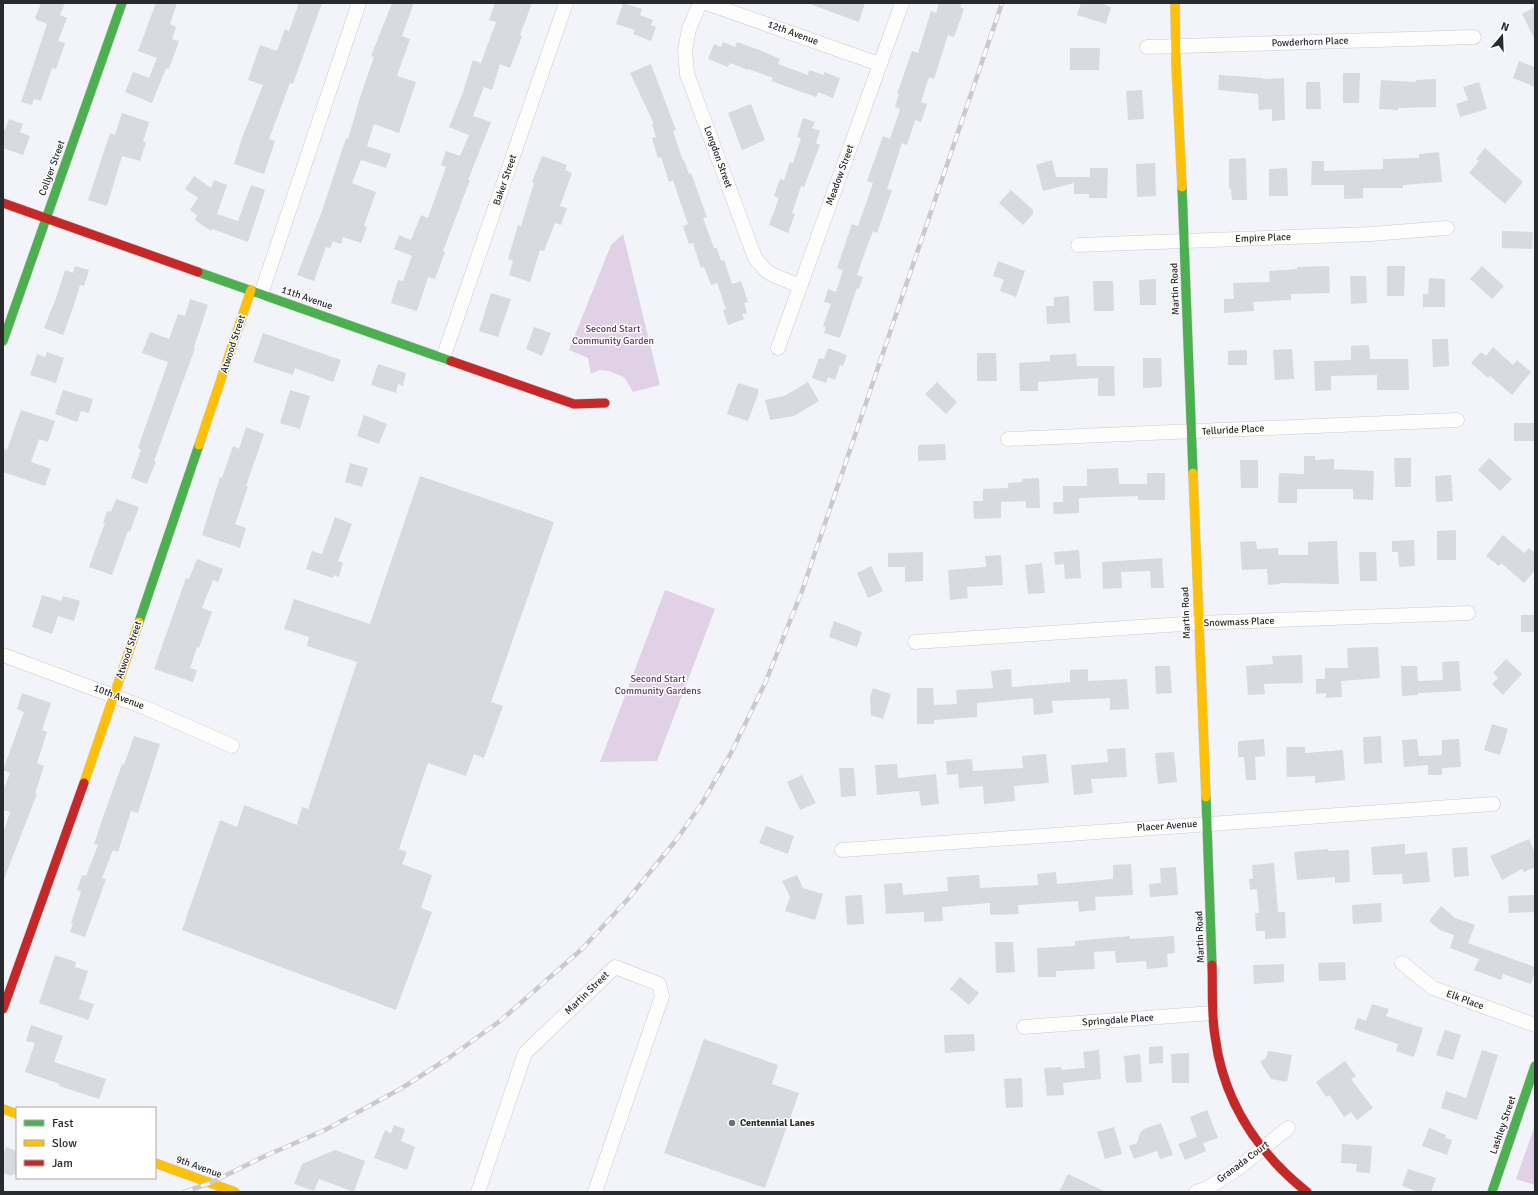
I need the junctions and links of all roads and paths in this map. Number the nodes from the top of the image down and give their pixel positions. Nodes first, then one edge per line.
1 (122, 3) edge
2 (359, 3) edge
3 (566, 3) edge
4 (700, 3) edge
5 (902, 3) edge
6 (1175, 3) edge
7 (715, 4) edge
8 (1474, 37) dead end
9 (1175, 46) junction
10 (1147, 47) dead end
11 (879, 64) junction
12 (3, 203) edge
13 (46, 218) junction
14 (1447, 228) dead end
15 (1185, 241) junction
16 (1078, 245) dead end
17 (800, 286) junction
18 (256, 292) junction
19 (3, 341) edge
20 (778, 348) dead end
21 (443, 358) junction
22 (605, 403) dead end
23 (1457, 420) dead end
24 (1190, 432) junction
25 (1008, 439) dead end
26 (1468, 613) dead end
27 (1198, 623) junction
28 (915, 642) dead end
29 (3, 655) edge
30 (114, 695) junction
31 (232, 746) dead end
32 (1493, 804) dead end
33 (1207, 824) junction
34 (842, 850) dead end
35 (1402, 962) dead end
36 (3, 1009) edge
37 (1213, 1013) junction
38 (1535, 1025) edge
39 (1024, 1027) dead end
40 (1535, 1066) edge
41 (3, 1109) edge
42 (16, 1114) edge
43 (1288, 1128) dead end
44 (1261, 1148) junction
45 (156, 1163) edge
46 (235, 1192) edge
47 (478, 1192) edge
48 (595, 1192) edge
49 (1196, 1192) edge
50 (1307, 1192) edge
51 (1492, 1192) edge

1 - 13 street, Collyer Street
2 - 18 street, Atwood Street
3 - 21 street, Baker Street
4 - 17 street, Longdon Street
5 - 11 street, Meadow Street
6 - 9 street, Martin Road
7 - 11 street, 12th Avenue
8 - 9 street, Powderhorn Place
9 - 10 street, Powderhorn Place
9 - 15 street, Martin Road
11 - 17 street, Meadow Street
12 - 13 street, 11th Avenue
13 - 18 street, 11th Avenue
13 - 19 street, Collyer Street
14 - 15 street, Empire Place
15 - 16 street, Empire Place
15 - 24 street, Martin Road
17 - 20 street, Meadow Street
18 - 21 street, 11th Avenue
18 - 30 street, Atwood Street
21 - 22 street, 11th Avenue
23 - 24 street, Telluride Place
24 - 25 street, Telluride Place
24 - 27 street, Martin Road
26 - 27 street, Snowmass Place
27 - 28 street, Snowmass Place
27 - 33 street, Martin Road
29 - 30 street, 10th Avenue
30 - 31 street, 10th Avenue
30 - 36 street, Atwood Street
32 - 33 street, Placer Avenue
33 - 34 street, Placer Avenue
33 - 37 street, Martin Road
35 - 38 street, Elk Place
37 - 39 street, Springdale Place
37 - 44 street, Martin Road
40 - 51 street, Lashley Street
41 - 42 street
43 - 44 street, Granada Court
44 - 49 street, Granada Court
44 - 50 street, Martin Road
45 - 46 street, 9th Avenue
47 - 48 street, Martin Street

